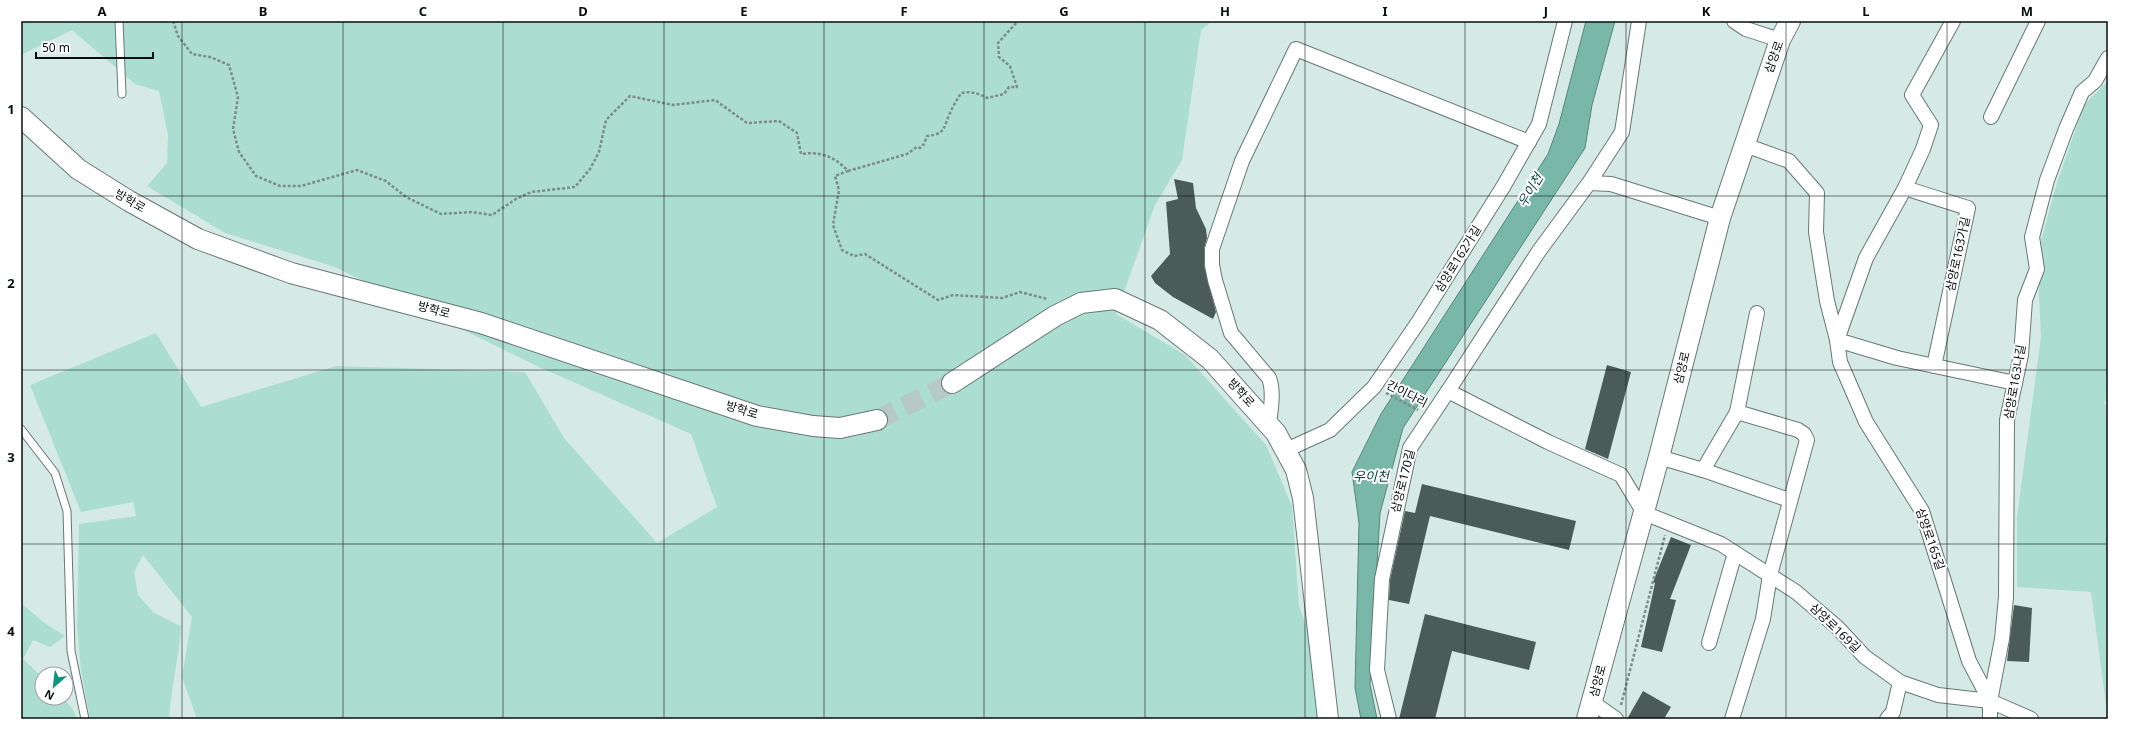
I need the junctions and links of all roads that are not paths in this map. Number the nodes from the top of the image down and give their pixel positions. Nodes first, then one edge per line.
1 (119, 21) edge
2 (1565, 21) edge
3 (1639, 21) edge
4 (1734, 21) edge
5 (1790, 21) edge
6 (1953, 21) edge
7 (2038, 21) edge
8 (1780, 40) junction
9 (2108, 58) edge
10 (122, 94) dead end
11 (21, 117) edge
12 (1991, 117) dead end
13 (1530, 142) junction
14 (1745, 145) junction
15 (1589, 183) junction
16 (1904, 188) junction
17 (1720, 218) junction
18 (1757, 313) dead end
19 (1837, 340) junction
20 (1934, 366) junction
21 (952, 383) tunnel mouth
22 (2016, 383) junction
23 (1448, 391) junction
24 (1737, 412) junction
25 (877, 420) tunnel mouth
26 (1269, 423) junction
27 (21, 429) edge
28 (1286, 450) junction
29 (1659, 457) junction
30 (1703, 470) junction
31 (1789, 500) junction
32 (1644, 513) junction
33 (1735, 553) junction
34 (1770, 575) junction
35 (1709, 643) dead end
36 (1900, 682) junction
37 (1990, 701) junction
38 (1590, 710) edge
39 (1618, 715) edge
40 (85, 719) edge
41 (1328, 719) edge
42 (1389, 719) edge
43 (1732, 719) edge
44 (1887, 719) edge
45 (1990, 719) edge
46 (2031, 719) edge

1 - 10 lane
2 - 13 street, 삼양로162가길
3 - 15 street, 삼양로170길
4 - 8 street
5 - 8 main road, 삼양로
6 - 16 street
7 - 12 street
8 - 14 main road, 삼양로
9 - 22 street, 삼양로163나길
11 - 25 main road, 방학로
13 - 26 street
13 - 28 street, 삼양로162가길
14 - 17 main road, 삼양로
14 - 19 street, 삼양로165길
15 - 17 street
15 - 23 street, 삼양로170길
16 - 19 street
16 - 20 street, 삼양로163가길
17 - 29 main road, 삼양로
18 - 24 street
19 - 20 street
19 - 37 street, 삼양로165길
20 - 22 street
21 - 26 main road, 방학로
22 - 37 street, 삼양로163나길
23 - 32 street
23 - 42 street, 삼양로170길
24 - 30 street
24 - 31 street
26 - 28 main road, 방학로
27 - 40 lane
28 - 41 main road, 방학로
29 - 30 street
29 - 32 main road, 삼양로
30 - 31 street
31 - 34 street
32 - 33 street, 삼양로169길
32 - 38 main road, 삼양로
33 - 34 street, 삼양로169길
33 - 35 street
34 - 36 street, 삼양로169길
34 - 43 street
36 - 37 street, 삼양로169길
36 - 44 street
37 - 45 street
37 - 46 street, 삼양로169길
38 - 39 street

